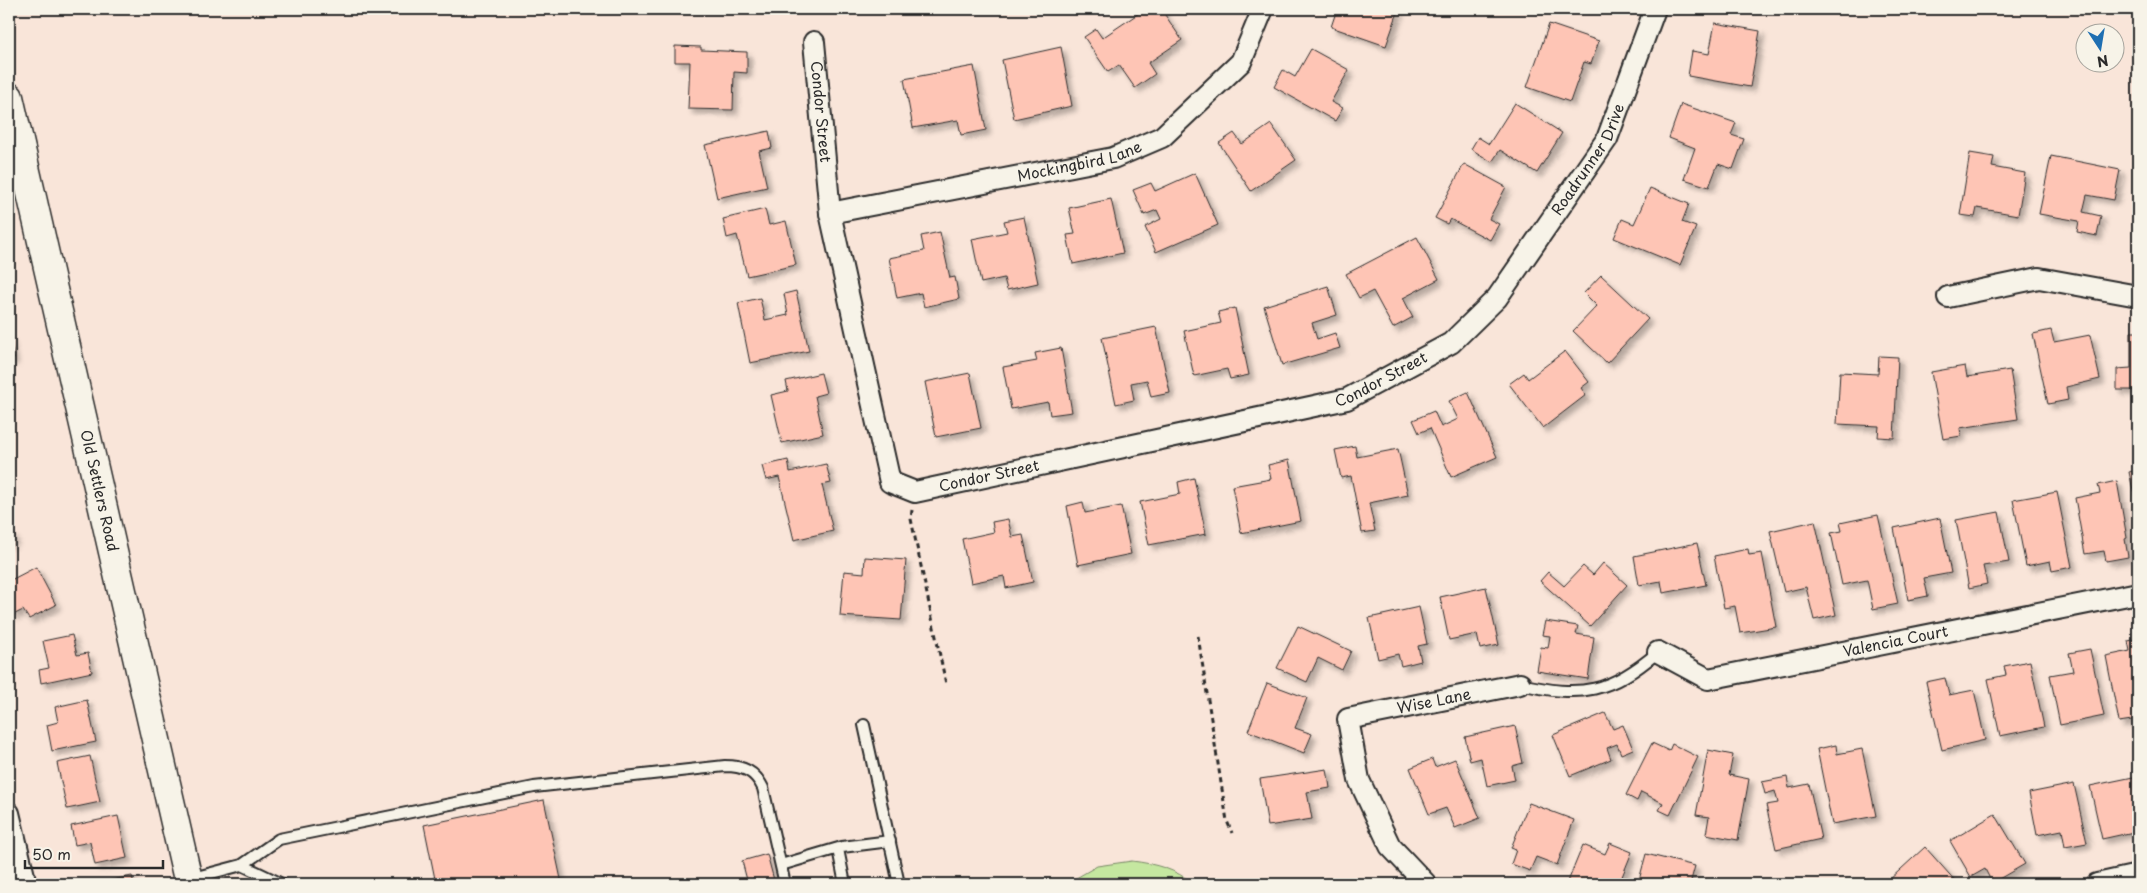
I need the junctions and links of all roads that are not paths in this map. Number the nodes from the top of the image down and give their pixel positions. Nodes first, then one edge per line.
1 (1263, 9) edge
2 (1655, 9) edge
3 (814, 42) dead end
4 (9, 97) edge
5 (830, 213) junction
6 (2138, 296) edge
7 (1948, 297) dead end
8 (1497, 298) joint
9 (2138, 592) edge
10 (1658, 652) joint
11 (1520, 684) joint
12 (864, 725) dead end
13 (9, 813) edge
14 (890, 841) junction
15 (838, 848) junction
16 (242, 865) junction
17 (781, 865) junction
18 (2138, 875) edge
19 (188, 882) edge
20 (278, 883) edge
21 (26, 884) edge
22 (785, 884) edge
23 (846, 884) edge
24 (899, 884) edge
25 (1426, 884) edge
26 (2097, 884) edge

1 - 5 street, Mockingbird Lane
2 - 8 street, Roadrunner Drive
3 - 5 street, Condor Street
4 - 19 street, Old Settlers Road
5 - 8 street, Condor Street
6 - 7 street
9 - 10 street, Valencia Court
10 - 11 lane
11 - 25 street, Wise Lane
12 - 14 lane
13 - 21 street
14 - 15 lane
14 - 24 lane
15 - 17 lane
15 - 23 lane
16 - 17 lane
16 - 19 lane
16 - 20 lane
17 - 22 lane
18 - 26 street

